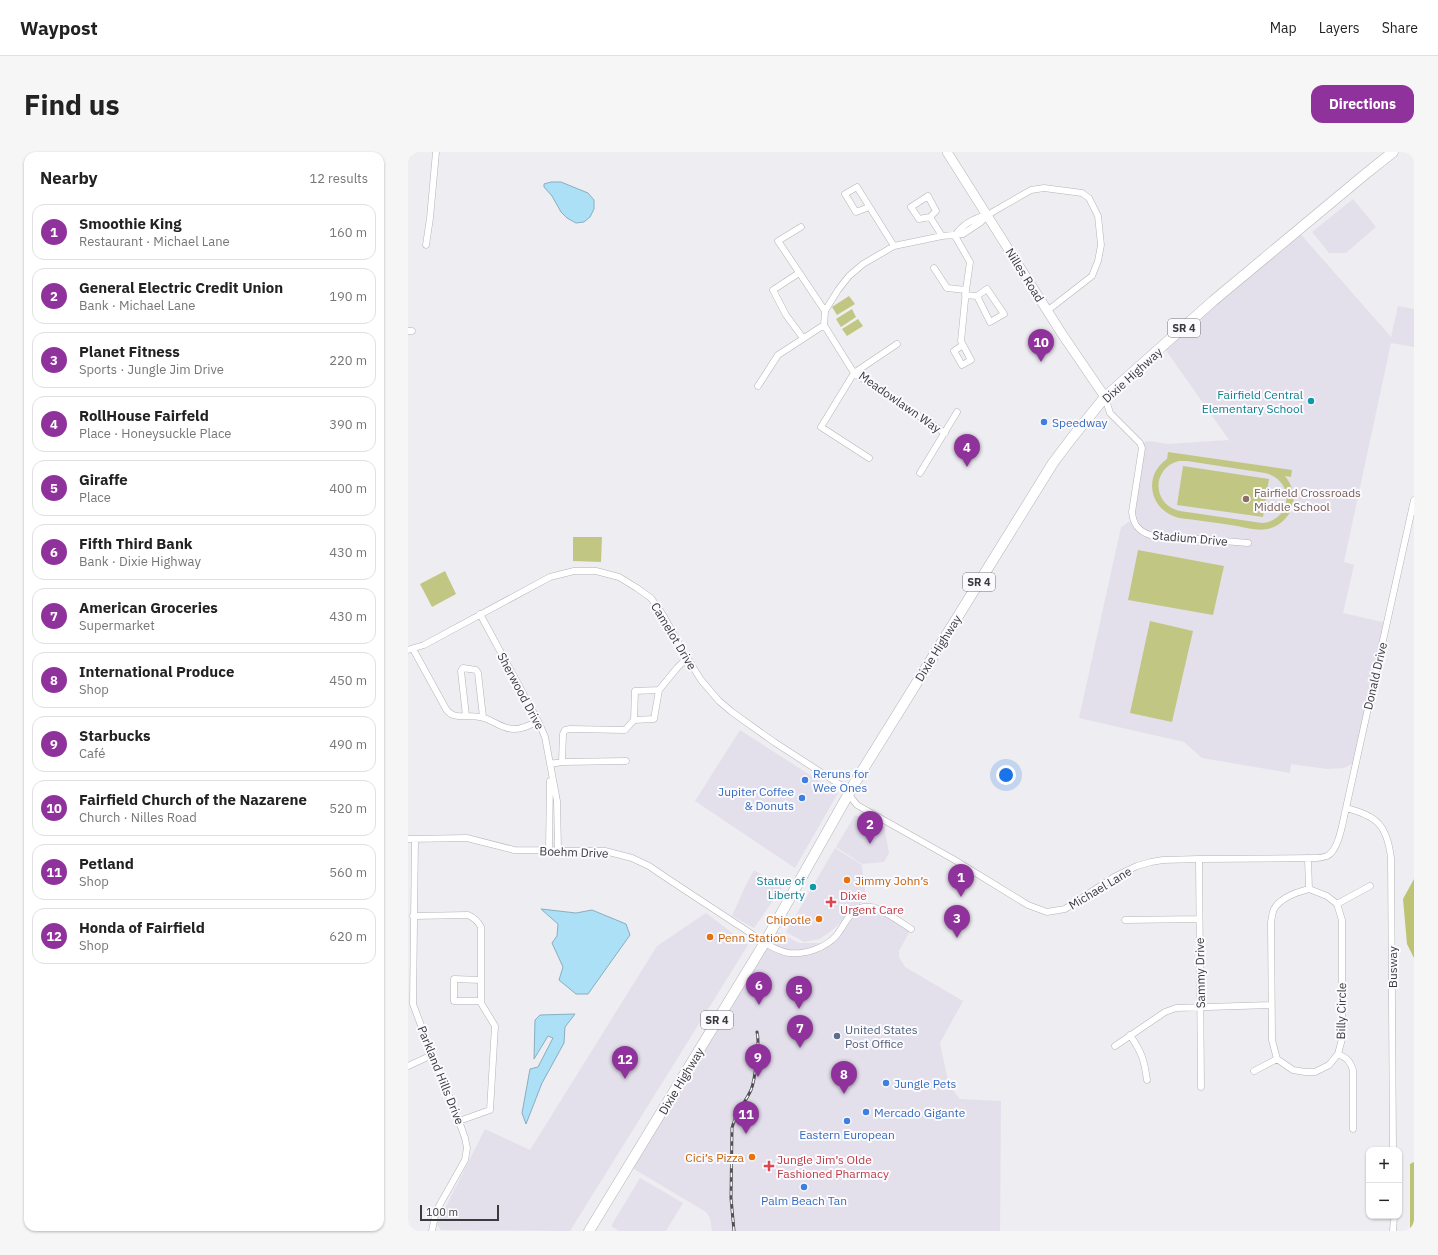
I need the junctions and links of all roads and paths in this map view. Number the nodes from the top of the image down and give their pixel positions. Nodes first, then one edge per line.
1 (436, 152) edge
2 (947, 152) edge
3 (1393, 152) edge
4 (869, 207) dead end
5 (988, 215) junction
6 (930, 217) dead end
7 (801, 227) dead end
8 (942, 236) junction
9 (955, 236) junction
10 (426, 245) dead end
11 (894, 246) junction
12 (934, 268) dead end
13 (799, 273) junction
14 (966, 292) junction
15 (977, 296) junction
16 (825, 310) junction
17 (1047, 311) junction
18 (824, 325) junction
19 (803, 338) junction
20 (897, 344) dead end
21 (963, 346) dead end
22 (854, 373) junction
23 (758, 386) dead end
24 (1106, 397) junction
25 (958, 412) dead end
26 (945, 433) junction
27 (869, 458) dead end
28 (920, 473) dead end
29 (1414, 500) edge
30 (1248, 543) dead end
31 (480, 614) junction
32 (411, 649) edge
33 (687, 658) junction
34 (659, 690) junction
35 (466, 716) junction
36 (483, 718) junction
37 (634, 720) junction
38 (538, 721) junction
39 (626, 760) dead end
40 (562, 762) junction
41 (550, 768) junction
42 (848, 795) junction
43 (1346, 808) junction
44 (408, 839) edge
45 (415, 840) junction
46 (548, 850) junction
47 (558, 850) junction
48 (1333, 851) joint
49 (1308, 858) junction
50 (1199, 859) junction
51 (1370, 886) dead end
52 (1309, 888) junction
53 (1337, 904) junction
54 (413, 916) junction
55 (1199, 918) junction
56 (1125, 920) dead end
57 (911, 929) dead end
58 (765, 942) junction
59 (411, 947) edge
60 (480, 980) junction
61 (481, 1001) junction
62 (1271, 1005) junction
63 (1201, 1006) junction
64 (1130, 1035) junction
65 (1115, 1046) dead end
66 (1338, 1054) junction
67 (432, 1055) junction
68 (1278, 1058) junction
69 (408, 1066) edge
70 (1254, 1071) dead end
71 (1147, 1080) dead end
72 (1201, 1087) dead end
73 (459, 1121) junction
74 (1353, 1130) dead end
75 (1393, 1147) edge
76 (1394, 1219) edge
77 (432, 1231) edge
78 (589, 1231) edge
79 (1393, 1231) edge

1 - 10 street
2 - 5 street, Nilles Road
3 - 24 main road, Dixie Highway / SR 4
4 - 11 street
5 - 9 street
5 - 17 street, Nilles Road
5 - 17 street
6 - 8 street
7 - 13 street
8 - 9 street
8 - 11 street
9 - 14 street
11 - 16 street
12 - 14 street
13 - 16 street
13 - 19 street
14 - 15 street
14 - 21 street
15 - 15 street
16 - 18 street
17 - 24 street, Nilles Road
18 - 19 street
18 - 22 street
19 - 23 street
20 - 22 street, Meadowlawn Way
22 - 26 street, Meadowlawn Way
22 - 27 street
24 - 30 street, Stadium Drive
24 - 42 main road, Dixie Highway / SR 4
25 - 26 street
26 - 28 street
29 - 43 street, Donald Drive
31 - 32 street, Camelot Drive
31 - 33 street, Camelot Drive
31 - 38 street, Sherwood Drive
32 - 35 street
33 - 34 street
33 - 42 street, Camelot Drive
34 - 37 street
34 - 37 street
35 - 36 street
35 - 36 street
36 - 38 street
37 - 40 street
38 - 41 street, Sherwood Drive
39 - 40 street
40 - 41 street
41 - 46 street, Sherwood Drive
41 - 47 street, Sherwood Drive
42 - 50 street, Michael Lane
42 - 58 main road, Dixie Highway / SR 4
43 - 48 street, Donald Drive
43 - 75 street, Busway
44 - 45 street, Boehm Drive
45 - 46 street, Boehm Drive
45 - 54 street, Parkland Hills Drive
46 - 47 street, Boehm Drive
47 - 58 street, Boehm Drive
48 - 49 street, Michael Lane
49 - 50 street, Michael Lane
49 - 52 street
50 - 55 street, Sammy Drive
51 - 53 street
52 - 53 street
52 - 62 street
53 - 66 street, Billy Circle
54 - 59 street, Parkland Hills Drive
54 - 60 street
55 - 56 street
55 - 63 street, Sammy Drive
57 - 58 street, Boehm Drive
58 - 78 main road, Dixie Highway / SR 4
59 - 67 street, Parkland Hills Drive
60 - 61 street
60 - 61 street
61 - 73 street
62 - 63 street
62 - 68 street
63 - 64 street
63 - 72 street, Sammy Drive
64 - 65 street
64 - 71 street
66 - 68 street, Billy Circle
66 - 74 street
67 - 69 street
67 - 73 street, Parkland Hills Drive
68 - 70 street
73 - 77 street, Parkland Hills Drive
76 - 79 street

